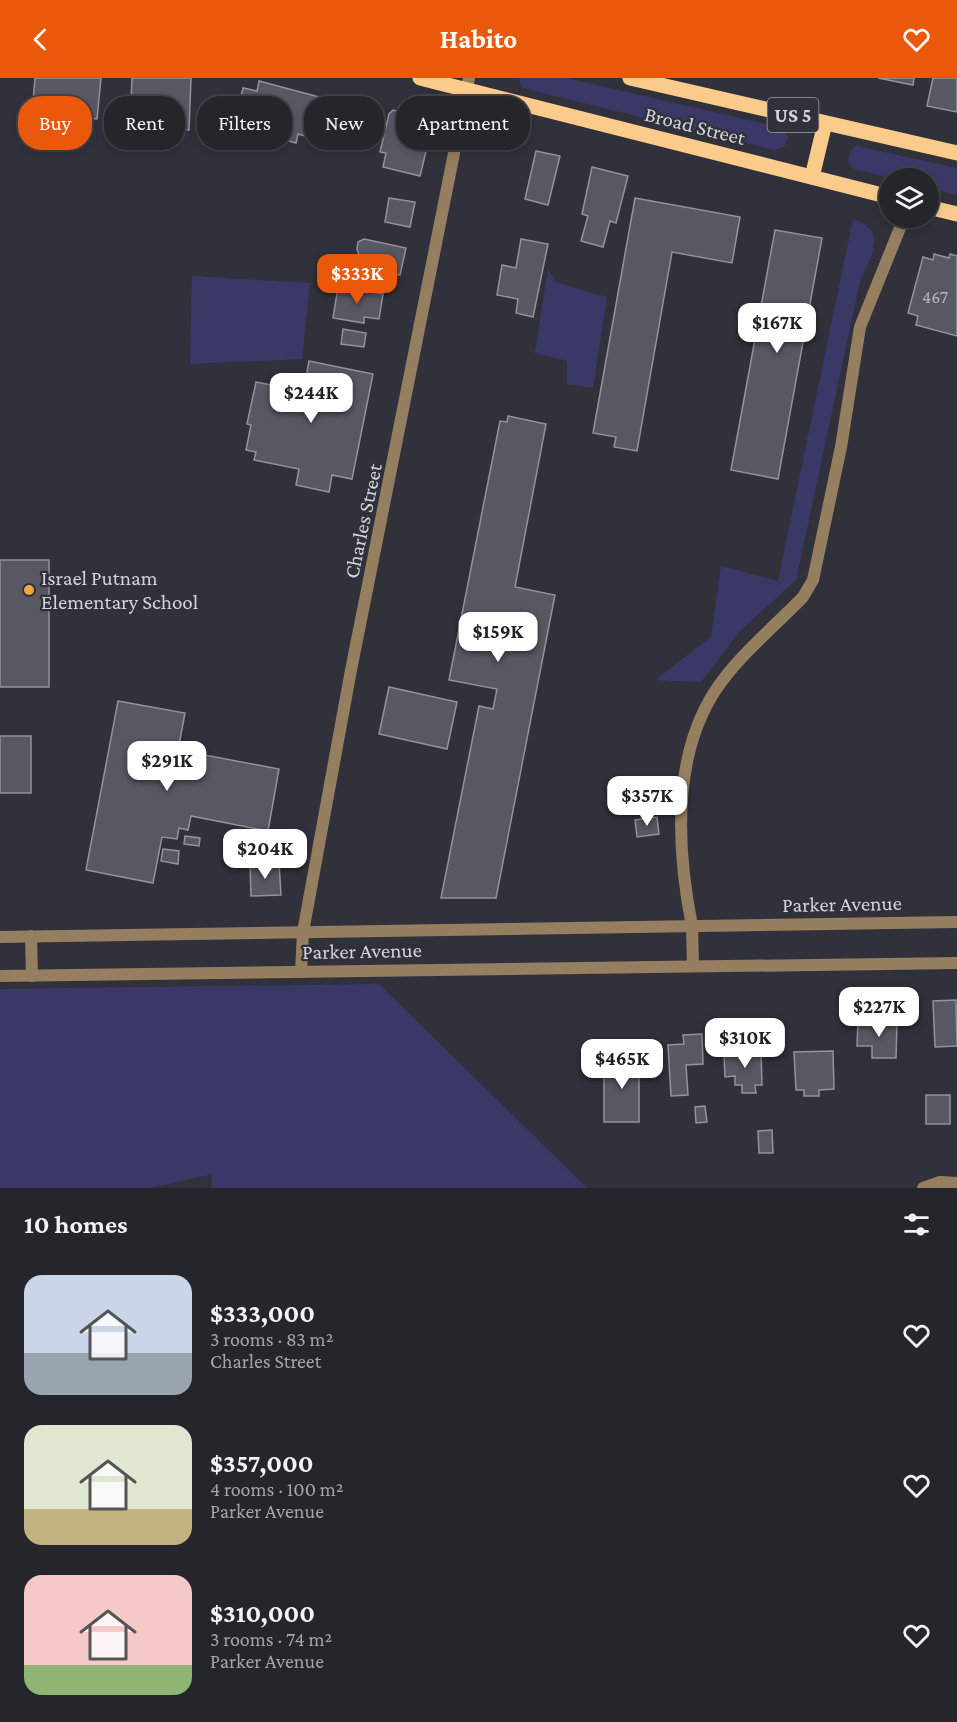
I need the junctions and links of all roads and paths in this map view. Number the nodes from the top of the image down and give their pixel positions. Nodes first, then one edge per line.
1 (420, 78) edge
2 (630, 78) edge
3 (468, 84) edge
4 (825, 123) junction
5 (957, 153) edge
6 (812, 177) junction
7 (879, 194) edge
8 (939, 210) edge
9 (957, 214) edge
10 (900, 228) edge
11 (957, 922) edge
12 (692, 926) junction
13 (303, 932) junction
14 (31, 936) junction
15 (0, 937) edge
16 (957, 963) edge
17 (693, 966) junction
18 (301, 972) junction
19 (0, 976) edge
20 (32, 976) junction
21 (957, 1182) edge
22 (923, 1188) edge

1 - 3 main road, Broad Street
2 - 4 main road, Broad Street / US 5
3 - 6 main road, Broad Street
3 - 13 street, Charles Street
4 - 5 main road, Broad Street / US 5
4 - 6 main road
6 - 7 main road, Broad Street
8 - 9 main road
10 - 12 street
11 - 12 street, Parker Avenue
12 - 13 street, Parker Avenue
12 - 17 street
13 - 14 street, Parker Avenue
13 - 18 street, Charles Street
14 - 15 street, Parker Avenue
14 - 20 street
16 - 17 street, Parker Avenue
17 - 18 street, Parker Avenue
18 - 20 street, Parker Avenue
19 - 20 street, Parker Avenue
21 - 22 street

